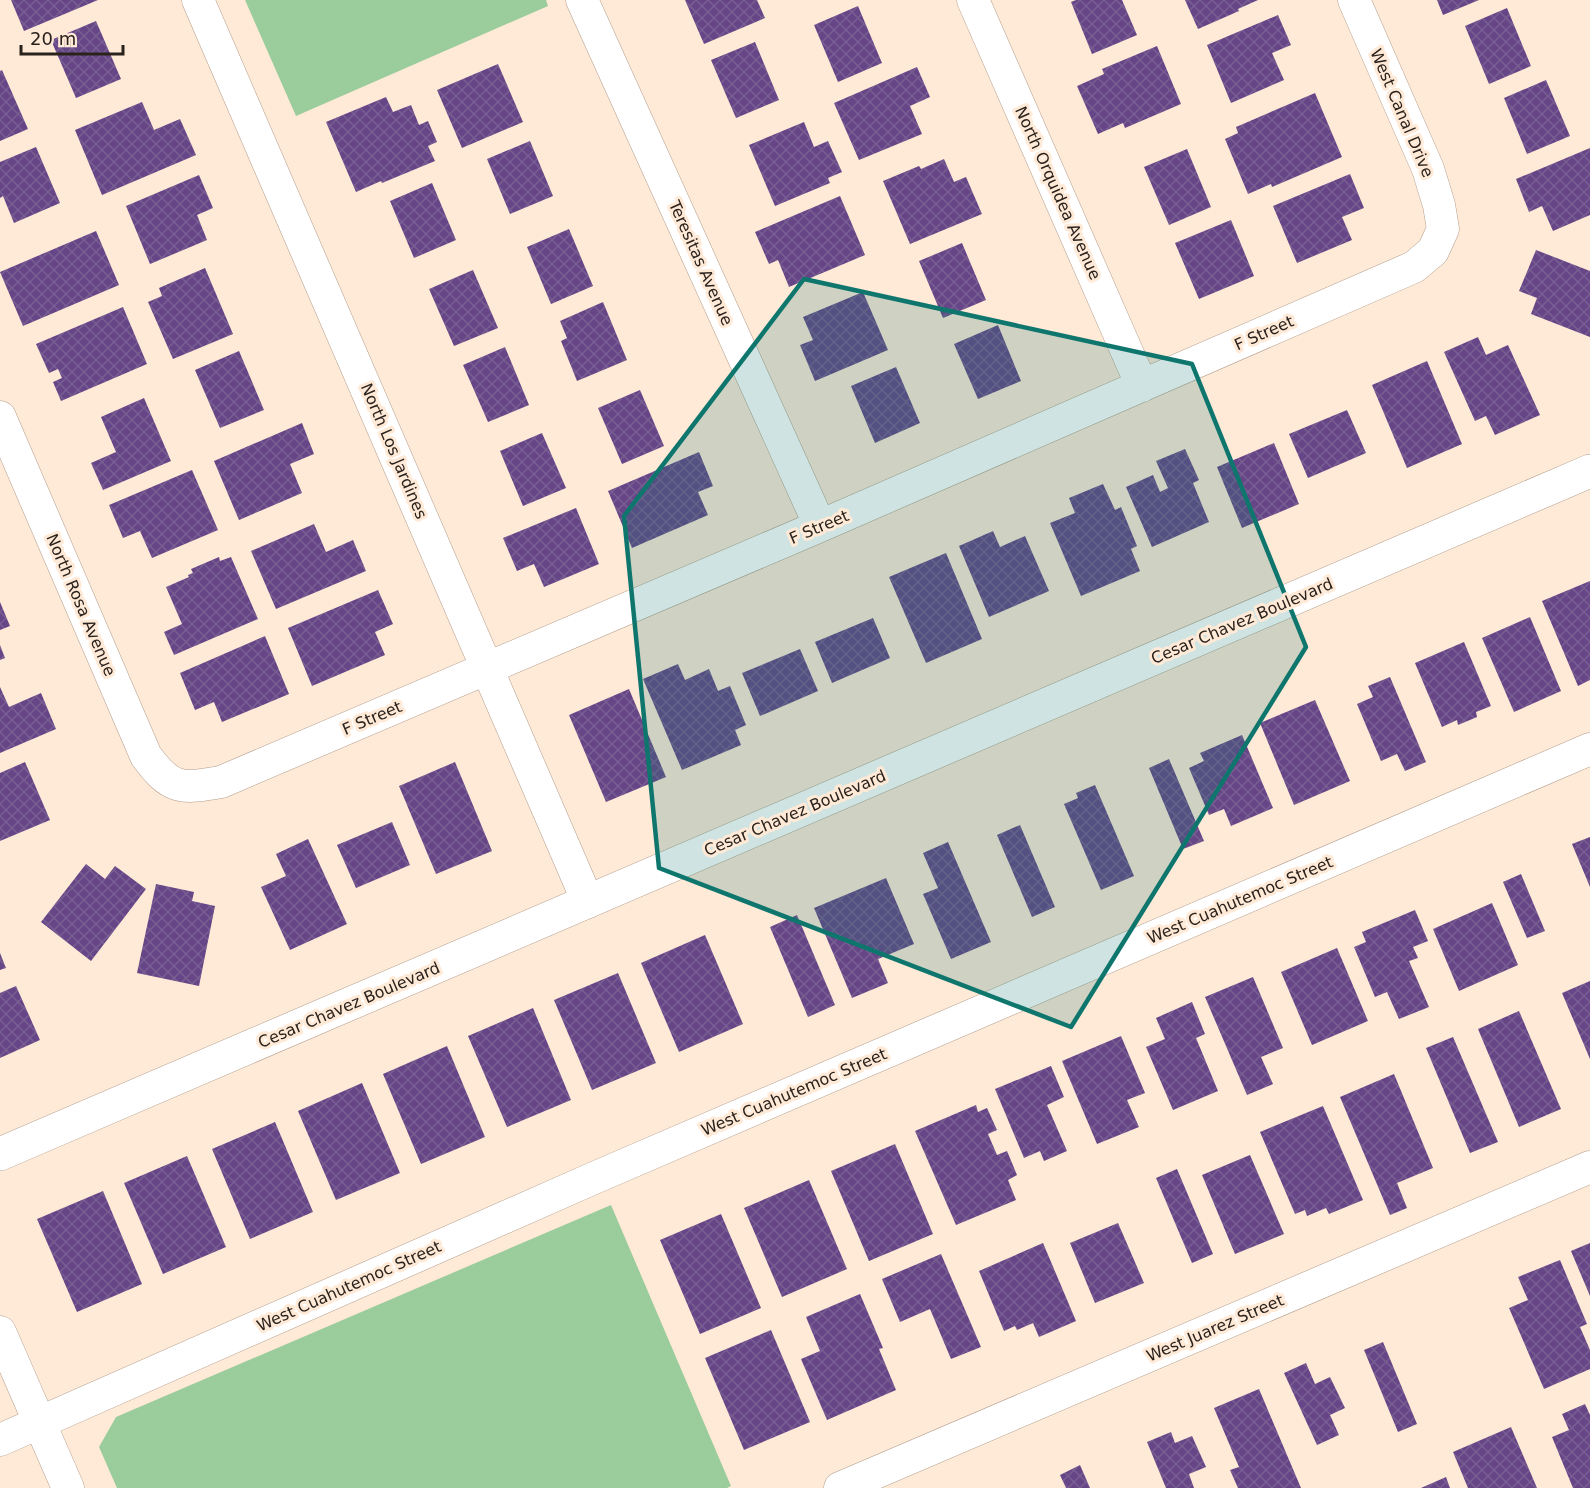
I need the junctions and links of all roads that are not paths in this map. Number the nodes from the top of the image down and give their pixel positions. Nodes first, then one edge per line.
1 (198, 0) edge
2 (582, 0) edge
3 (973, 0) edge
4 (1354, 0) edge
5 (1443, 229) joint
6 (1142, 386) junction
7 (0, 417) edge
8 (1590, 471) edge
9 (820, 526) junction
10 (488, 668) junction
11 (1590, 749) edge
12 (174, 784) joint
13 (588, 902) junction
14 (0, 1154) edge
15 (1590, 1167) edge
16 (0, 1332) edge
17 (40, 1423) junction
18 (0, 1440) edge
19 (68, 1488) edge
20 (840, 1488) edge

1 - 10 street, North Los Jardines
2 - 9 street, Teresitas Avenue
3 - 6 street, North Orquidea Avenue
4 - 5 street, West Canal Drive
5 - 6 street, F Street
6 - 9 street, F Street
7 - 12 street, North Rosa Avenue
8 - 13 street, Cesar Chavez Boulevard
9 - 10 street, F Street
10 - 12 street, F Street
10 - 13 street, North Los Jardines
11 - 17 street, West Cuahutemoc Street
13 - 14 street, Cesar Chavez Boulevard
15 - 20 street, West Juarez Street
16 - 17 street
17 - 18 street, West Cuahutemoc Street
17 - 19 street

